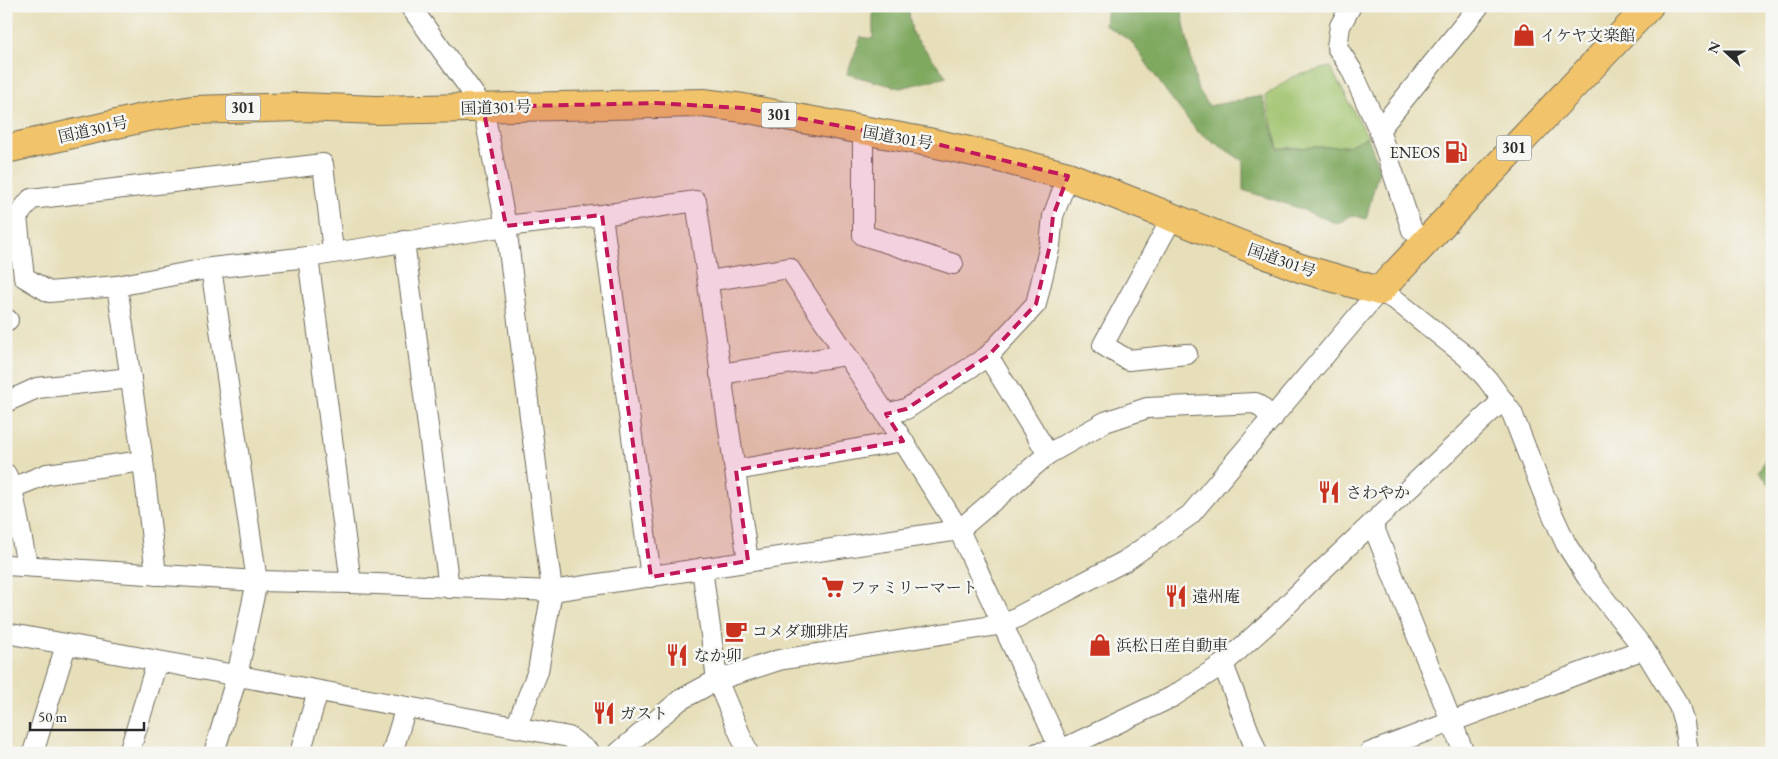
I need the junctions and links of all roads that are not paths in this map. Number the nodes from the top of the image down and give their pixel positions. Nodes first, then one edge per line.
1 (410, 6) edge
2 (1351, 6) edge
3 (1479, 6) edge
4 (1650, 6) edge
5 (484, 108) junction
6 (1379, 130) junction
7 (863, 131) junction
8 (6, 149) edge
9 (1068, 176) junction
10 (602, 215) junction
11 (1172, 218) junction
12 (506, 226) junction
13 (404, 240) junction
14 (1426, 242) junction
15 (333, 251) junction
16 (308, 257) junction
17 (953, 264) dead end
18 (211, 268) junction
19 (708, 281) junction
20 (117, 286) junction
21 (1379, 291) junction
22 (1187, 354) dead end
23 (846, 355) junction
24 (988, 356) junction
25 (720, 374) junction
26 (131, 378) junction
27 (1503, 400) junction
28 (6, 402) edge
29 (886, 414) junction
30 (1273, 418) junction
31 (903, 441) junction
32 (1048, 454) junction
33 (143, 462) junction
34 (736, 470) junction
35 (9, 481) edge
36 (1372, 523) junction
37 (959, 530) junction
38 (748, 561) junction
39 (6, 565) edge
40 (26, 565) junction
41 (702, 568) junction
42 (156, 574) junction
43 (651, 576) junction
44 (257, 581) junction
45 (351, 583) junction
46 (449, 588) junction
47 (552, 591) junction
48 (1004, 624) junction
49 (6, 633) edge
50 (66, 644) junction
51 (1644, 650) junction
52 (157, 662) junction
53 (1223, 664) junction
54 (237, 676) junction
55 (717, 680) junction
56 (318, 691) junction
57 (406, 707) junction
58 (1452, 721) junction
59 (516, 727) junction
60 (1062, 751) edge
61 (33, 753) edge
62 (129, 753) edge
63 (214, 753) edge
64 (300, 753) edge
65 (392, 753) edge
66 (590, 753) edge
67 (618, 753) edge
68 (748, 753) edge
69 (1038, 753) edge
70 (1257, 753) edge
71 (1369, 753) edge
72 (1464, 753) edge
73 (1688, 753) edge

1 - 5 street
2 - 6 street
3 - 6 street
4 - 14 highway, 301
5 - 7 highway, 国道301号 / 301
5 - 8 highway, 国道301号 / 301
5 - 12 street
6 - 14 street
7 - 9 highway, 国道301号 / 301
7 - 17 street
9 - 11 highway, 国道301号 / 301
9 - 24 street
10 - 12 street
10 - 19 street
10 - 43 street
11 - 21 highway, 国道301号 / 301
11 - 22 street
12 - 13 street
12 - 47 street
13 - 15 street
13 - 46 street
14 - 21 highway, 301
15 - 16 street
15 - 20 street
16 - 18 street
16 - 45 street
18 - 20 street
18 - 44 street
19 - 23 street
19 - 25 street
20 - 26 street
21 - 27 street
21 - 30 street
23 - 25 street
23 - 29 street
24 - 29 street
24 - 32 street
25 - 34 street
26 - 28 street
26 - 33 street
27 - 36 street
27 - 51 street
29 - 31 street
30 - 32 street
30 - 48 street
31 - 34 street
31 - 37 street
32 - 37 street
33 - 35 street
33 - 42 street
34 - 38 street
35 - 40 street
36 - 53 street
36 - 58 street
37 - 38 street
37 - 48 street
38 - 41 street
39 - 40 street
40 - 42 street
41 - 43 street
41 - 55 street
42 - 44 street
43 - 47 street
44 - 45 street
44 - 54 street
45 - 46 street
46 - 47 street
47 - 59 street
48 - 55 street
48 - 60 street
49 - 50 street
50 - 52 street
50 - 61 street
51 - 58 street
51 - 73 street
52 - 54 street
52 - 62 street
53 - 60 street
53 - 70 street
54 - 56 street
54 - 63 street
55 - 67 street
55 - 68 street
56 - 57 street
56 - 64 street
57 - 59 street
57 - 65 street
58 - 71 street
58 - 72 street
59 - 66 street
60 - 69 street

